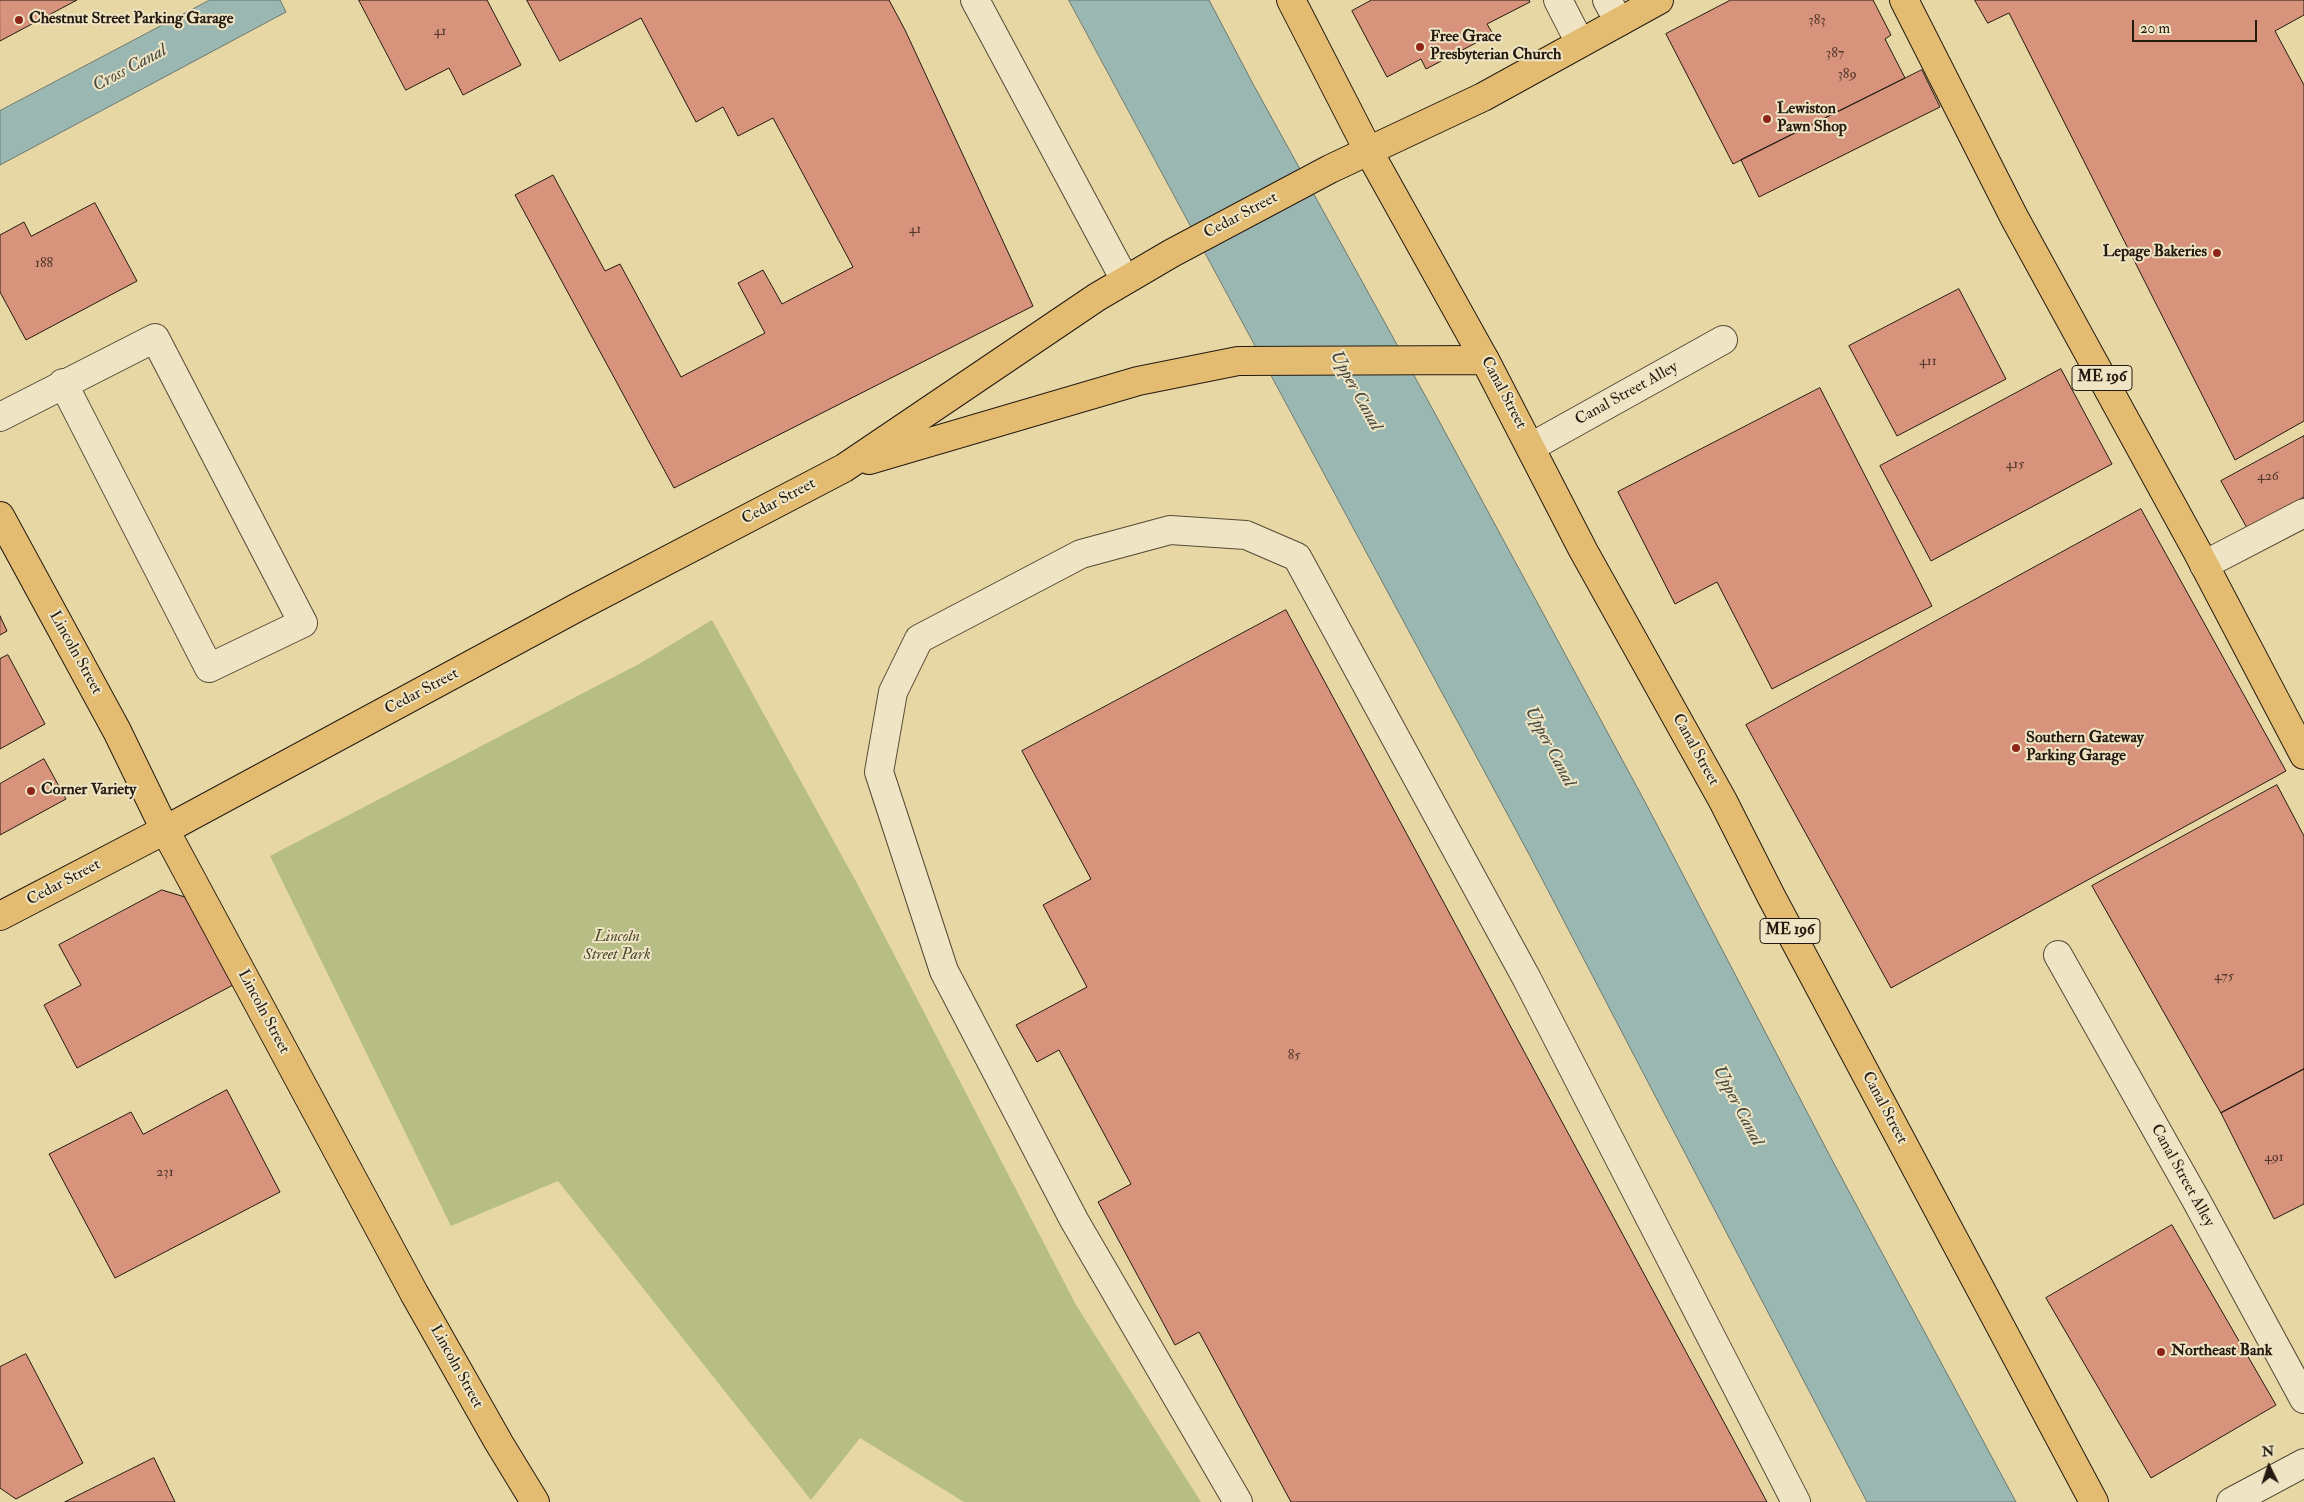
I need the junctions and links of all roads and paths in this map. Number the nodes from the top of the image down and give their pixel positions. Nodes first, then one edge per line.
1 (974, 0) edge
2 (1558, 0) edge
3 (1659, 0) edge
4 (1904, 0) edge
5 (1296, 2) edge
6 (1613, 11) edge
7 (1580, 43) junction
8 (1368, 150) junction
9 (1125, 280) junction
10 (1723, 340) dead end
11 (1485, 360) junction
12 (64, 383) junction
13 (0, 417) edge
14 (1531, 447) junction
15 (844, 468) junction
16 (2304, 513) edge
17 (0, 516) edge
18 (2204, 565) junction
19 (2304, 755) edge
20 (165, 830) junction
21 (0, 916) edge
22 (2058, 955) dead end
23 (2304, 1399) edge
24 (2304, 1463) edge
25 (535, 1502) edge
26 (1238, 1502) edge
27 (1796, 1502) edge
28 (2094, 1502) edge
29 (2231, 1502) edge

1 - 9 street
2 - 7 street
3 - 6 main road, Cedar Street
4 - 18 main road, ME 196
5 - 8 main road, Canal Street / ME 196
6 - 7 main road, Cedar Street
7 - 8 main road, Cedar Street
8 - 9 main road, Cedar Street
8 - 11 main road, Canal Street / ME 196
9 - 15 main road, Cedar Street
10 - 14 street, Canal Street Alley
11 - 14 main road, Canal Street / ME 196
11 - 15 main road, Cedar Street
12 - 12 street
12 - 13 street
14 - 28 main road, Canal Street / ME 196
15 - 20 main road, Cedar Street
16 - 18 street
17 - 20 main road, Lincoln Street
18 - 19 main road, ME 196
20 - 21 main road, Cedar Street
20 - 25 main road, Lincoln Street
22 - 23 street, Canal Street Alley
24 - 29 street
26 - 27 street

